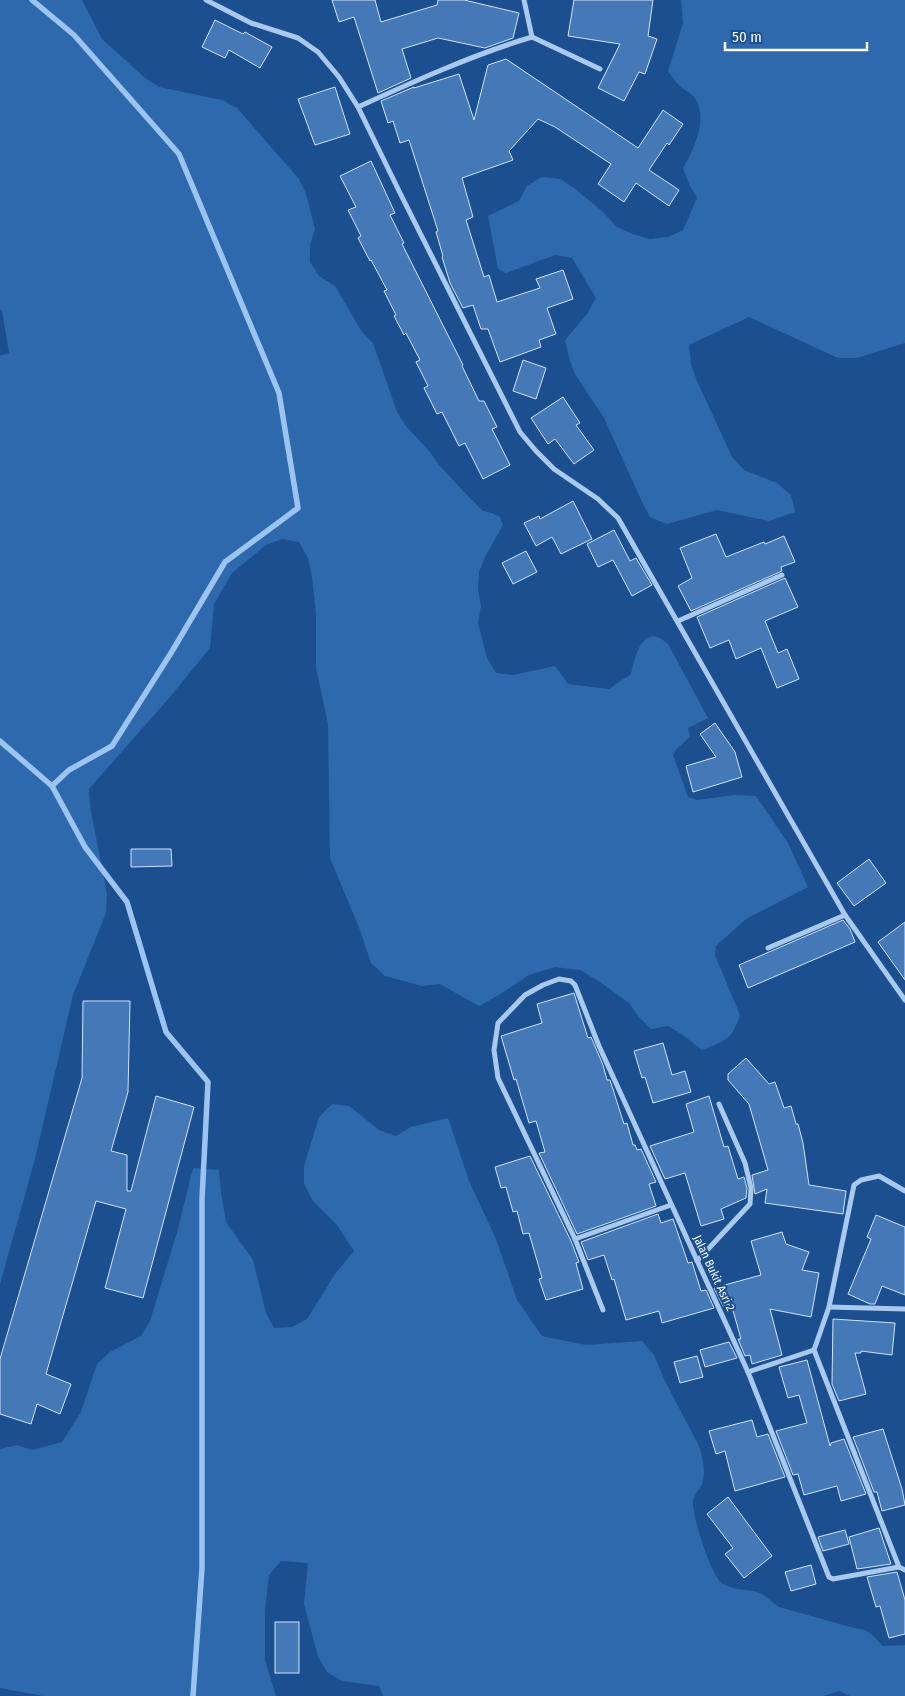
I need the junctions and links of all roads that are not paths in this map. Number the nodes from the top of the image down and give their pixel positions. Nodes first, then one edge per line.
1 (206, 0) edge
2 (524, 0) edge
3 (532, 37) junction
4 (600, 69) dead end
5 (358, 107) junction
6 (782, 576) dead end
7 (678, 621) junction
8 (845, 915) junction
9 (768, 948) dead end
10 (905, 1000) edge
11 (719, 1104) dead end
12 (905, 1191) edge
13 (671, 1205) junction
14 (575, 1239) junction
15 (697, 1261) junction
16 (828, 1307) junction
17 (905, 1309) edge
18 (603, 1310) dead end
19 (814, 1350) junction
20 (748, 1372) junction
21 (899, 1567) junction
22 (905, 1570) edge

1 - 5 street
2 - 3 street
3 - 4 street
3 - 5 street
5 - 7 street
6 - 7 street
7 - 8 street
8 - 9 street
8 - 10 street
11 - 15 street
12 - 16 street
13 - 14 street
13 - 14 street, Jalan Bukit Asri 2
13 - 15 street, Jalan Bukit Asri 2
14 - 18 street
15 - 20 street, Jalan Bukit Asri 2
16 - 17 street
16 - 19 street
19 - 20 street
19 - 21 street
20 - 21 street, Jalan Bukit Asri 2
21 - 22 street

